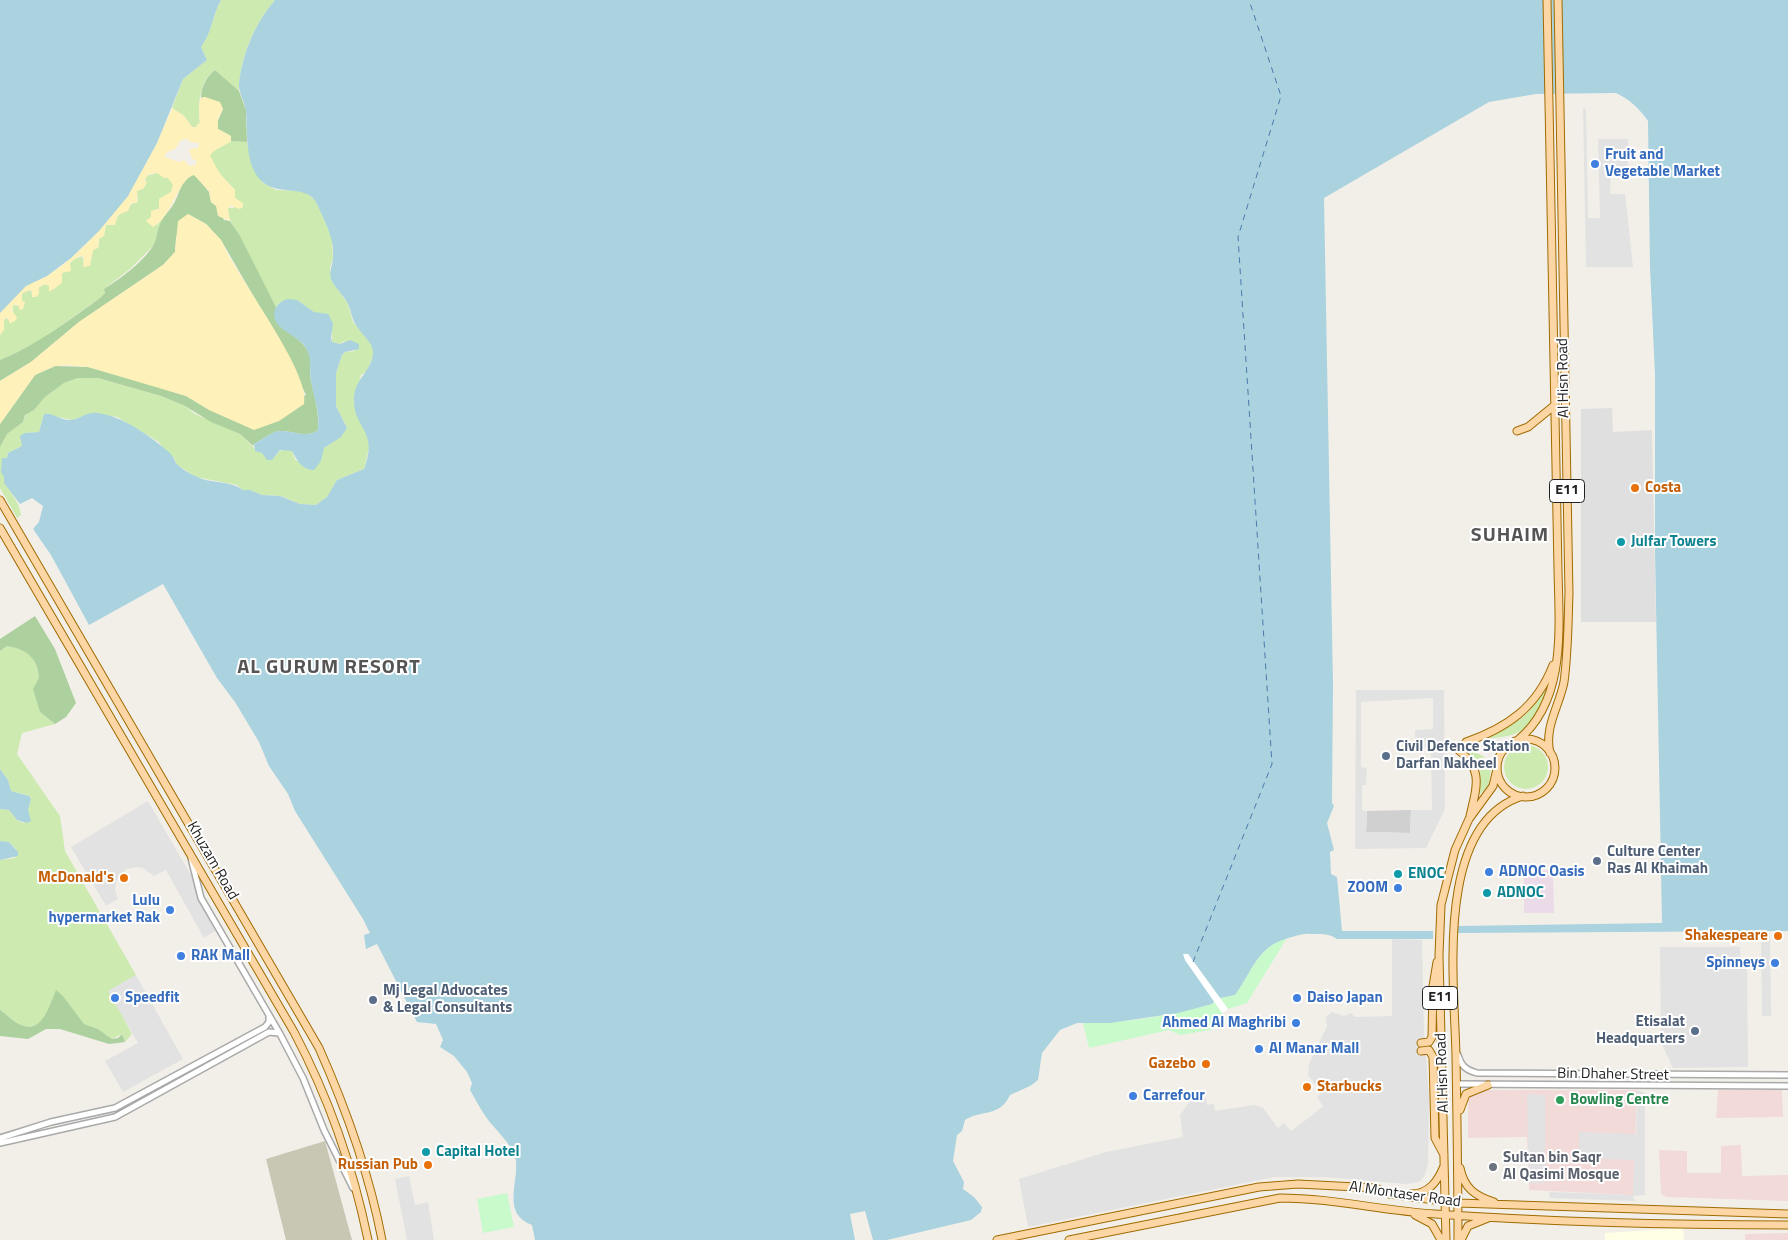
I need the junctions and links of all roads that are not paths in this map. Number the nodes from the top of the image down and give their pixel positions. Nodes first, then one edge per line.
1 (1547, 0) edge
2 (1558, 0) edge
3 (1555, 405) junction
4 (1517, 431) dead end
5 (0, 500) edge
6 (0, 528) edge
7 (1558, 646) junction
8 (1518, 740) junction
9 (1466, 742) dead end
10 (1456, 748) dead end
11 (1550, 753) junction
12 (1497, 769) junction
13 (1523, 796) junction
14 (1470, 819) junction
15 (191, 854) junction
16 (1439, 955) junction
17 (1440, 1006) junction
18 (269, 1016) junction
19 (280, 1034) junction
20 (1456, 1044) junction
21 (1599, 1075) junction
22 (1788, 1075) edge
23 (1456, 1084) junction
24 (1488, 1085) junction
25 (1581, 1086) junction
26 (1788, 1086) edge
27 (1457, 1125) junction
28 (0, 1138) edge
29 (343, 1141) junction
30 (0, 1143) edge
31 (1457, 1156) junction
32 (1445, 1160) junction
33 (367, 1171) junction
34 (1278, 1185) junction
35 (1389, 1194) junction
36 (1255, 1201) junction
37 (360, 1202) junction
38 (1445, 1202) junction
39 (1458, 1204) junction
40 (1502, 1205) junction
41 (1388, 1208) junction
42 (1788, 1214) edge
43 (1445, 1215) junction
44 (1458, 1215) junction
45 (1492, 1216) junction
46 (1788, 1225) edge
47 (368, 1240) edge
48 (382, 1240) edge
49 (997, 1240) edge
50 (1069, 1240) edge
51 (1441, 1240) edge
52 (1446, 1240) edge
53 (1460, 1240) edge

1 - 3 main road, Al Hisn Road / E11
2 - 11 main road, Al Hisn Road / E11
3 - 4 main road
3 - 7 main road, Al Hisn Road / E11
5 - 33 main road, Khuzam Road
6 - 15 main road, Khuzam Road
7 - 8 main road, Al Hisn Road / E11
7 - 9 main road
8 - 11 main road
8 - 12 main road
10 - 14 main road
11 - 13 main road
12 - 13 main road
12 - 14 main road, Al Hisn Road / E11
13 - 20 main road, Al Hisn Road / E11
14 - 16 main road, Al Hisn Road / E11
15 - 18 street
15 - 29 main road, Khuzam Road
16 - 17 main road, Al Hisn Road / E11
16 - 32 main road
17 - 23 main road
17 - 32 main road, Al Hisn Road / E11
18 - 19 street
18 - 28 street
19 - 30 street
19 - 37 street
20 - 21 street, Bin Dhaher Street
20 - 23 main road, Al Hisn Road / E11
21 - 22 street, Bin Dhaher Street
21 - 25 street
23 - 24 street, Bin Dhaher Street
23 - 27 main road, Al Hisn Road / E11
24 - 25 street, Bin Dhaher Street
24 - 27 main road
25 - 26 street, Bin Dhaher Street
27 - 31 main road, Al Hisn Road / E11
29 - 33 main road
29 - 37 main road, Khuzam Road
31 - 39 main road, Al Hisn Road / E11
31 - 40 main road
32 - 35 main road
32 - 38 main road, Al Hisn Road / E11
33 - 48 main road, Khuzam Road
34 - 35 main road, Al Montaser Road
34 - 36 main road
34 - 49 main road, Al Montaser Road
35 - 38 main road, Al Montaser Road
36 - 41 main road, Al Montaser Road
36 - 50 main road, Al Montaser Road
37 - 47 main road, Khuzam Road
38 - 39 main road, Al Montaser Road
38 - 43 main road, Al Hisn Road / E11
39 - 40 main road, Al Montaser Road
39 - 44 main road, Al Hisn Road / E11
40 - 42 main road, Al Montaser Road
41 - 43 main road, Al Montaser Road
41 - 51 main road
43 - 44 main road, Al Montaser Road
43 - 52 main road, Al Hisn Road / E11
44 - 45 main road, Al Montaser Road
44 - 53 main road, Al Hisn Road / E11
45 - 46 main road, Al Montaser Road
45 - 53 main road

